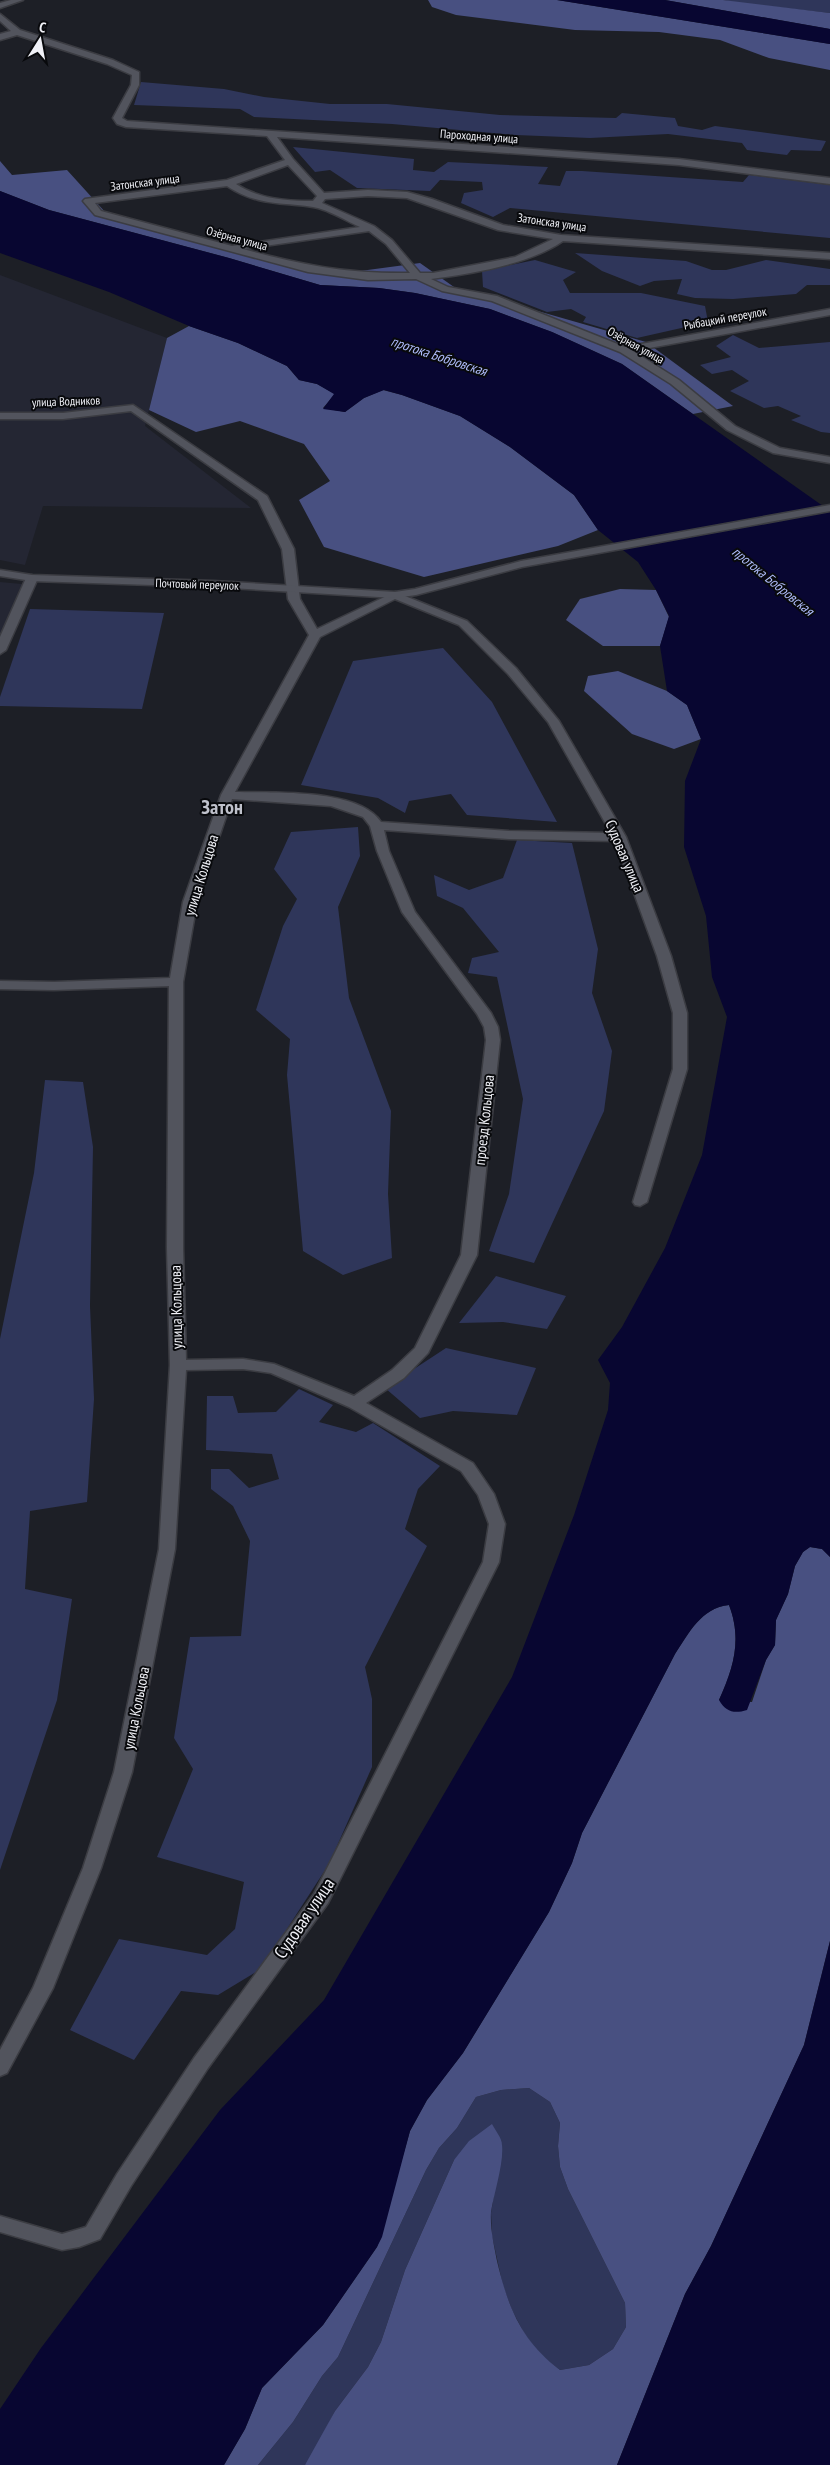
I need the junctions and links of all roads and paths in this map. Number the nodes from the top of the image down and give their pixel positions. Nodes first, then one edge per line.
1 (19, 0) edge
2 (0, 6) edge
3 (0, 17) edge
4 (17, 32) junction
5 (0, 37) edge
6 (271, 135) junction
7 (290, 161) junction
8 (830, 181) edge
9 (229, 183) junction
10 (322, 196) junction
11 (88, 201) joint
12 (316, 204) junction
13 (371, 228) junction
14 (561, 238) junction
15 (229, 248) junction
16 (830, 256) edge
17 (417, 276) junction
18 (830, 312) edge
19 (624, 350) junction
20 (0, 416) edge
21 (830, 460) edge
22 (830, 508) edge
23 (0, 573) edge
24 (32, 578) junction
25 (292, 589) junction
26 (395, 595) junction
27 (315, 635) junction
28 (0, 650) edge
29 (227, 795) junction
30 (376, 826) junction
31 (620, 837) junction
32 (176, 982) junction
33 (0, 985) edge
34 (640, 1202) dead end
35 (178, 1365) junction
36 (355, 1403) junction
37 (0, 2068) edge
38 (0, 2224) edge

1 - 2 street
3 - 4 street
4 - 5 street
4 - 6 street, Пароходная улица
6 - 7 street
6 - 8 street, Пароходная улица
7 - 9 street, Затонская улица
7 - 10 street
9 - 11 street, Затонская улица
9 - 12 street, Озёрная улица
10 - 12 street
10 - 14 street, Затонская улица
11 - 15 street, Озёрная улица
12 - 13 street, Озёрная улица
13 - 15 street
13 - 17 street, Озёрная улица
14 - 16 street, Затонская улица
14 - 17 street, Озёрная улица
15 - 17 street, Озёрная улица
17 - 19 street, Озёрная улица
18 - 19 street, Рыбацкий переулок
19 - 21 street, Озёрная улица
20 - 25 street, улица Водников
22 - 26 street
23 - 24 street, Почтовый переулок
24 - 25 street, Почтовый переулок
24 - 28 street
25 - 26 street, Почтовый переулок
25 - 27 street
26 - 27 street
26 - 31 street, Судовая улица
27 - 29 street, улица Кольцова
29 - 30 street
29 - 32 street, улица Кольцова
30 - 31 street
30 - 36 street, проезд Кольцова
31 - 34 street, Судовая улица
32 - 33 street
32 - 35 street, улица Кольцова
35 - 36 street
35 - 37 street, улица Кольцова
36 - 38 street, Судовая улица

